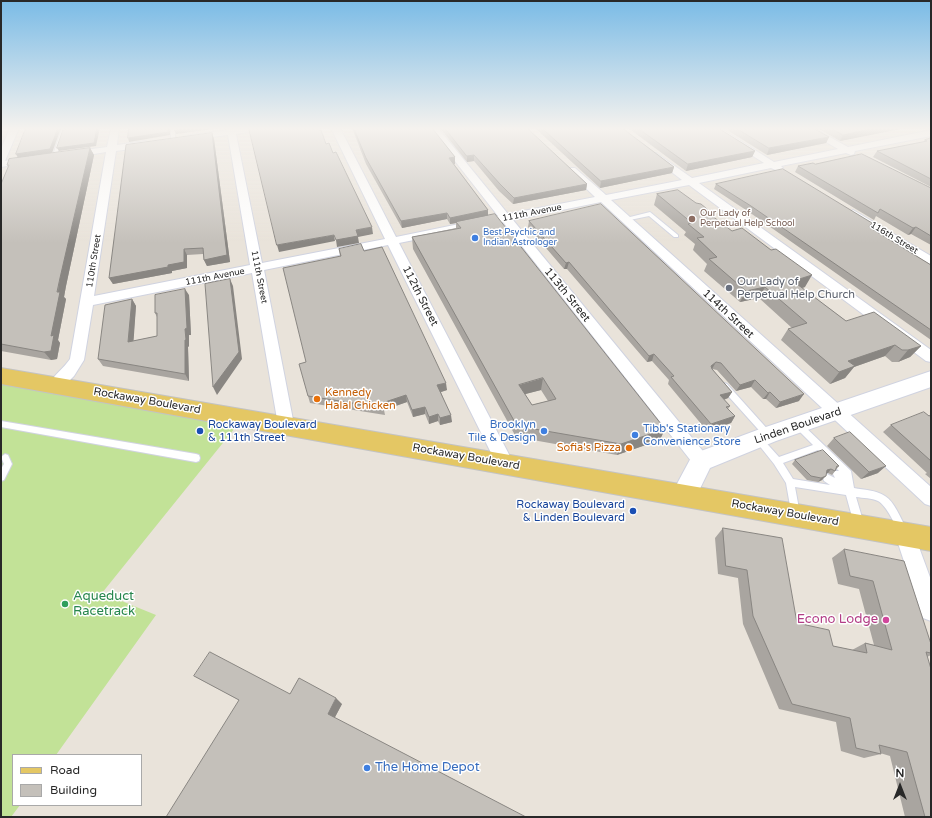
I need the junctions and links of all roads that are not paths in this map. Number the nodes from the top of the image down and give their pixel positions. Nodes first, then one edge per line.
1 (109, 166) edge
2 (238, 166) edge
3 (355, 166) edge
4 (465, 166) edge
5 (568, 166) edge
6 (670, 166) edge
7 (767, 166) edge
8 (775, 166) edge
9 (788, 174) edge
10 (691, 182) junction
11 (603, 199) junction
12 (842, 207) edge
13 (506, 218) junction
14 (625, 219) junction
15 (676, 236) dead end
16 (393, 241) junction
17 (931, 261) edge
18 (257, 268) junction
19 (87, 302) junction
20 (931, 357) edge
21 (1, 376) edge
22 (718, 378) edge
23 (931, 379) edge
24 (56, 386) junction
25 (835, 412) junction
26 (1, 424) edge
27 (798, 425) junction
28 (286, 426) junction
29 (763, 437) junction
30 (816, 450) junction
31 (5, 458) dead end
32 (196, 458) dead end
33 (701, 461) junction
34 (777, 461) junction
35 (505, 464) junction
36 (838, 474) dead end
37 (1, 476) edge
38 (827, 478) edge
39 (790, 482) junction
40 (817, 482) edge
41 (850, 492) junction
42 (684, 496) junction
43 (931, 498) edge
44 (795, 515) junction
45 (860, 526) junction
46 (905, 534) junction
47 (931, 539) edge
48 (931, 610) edge

1 - 19 street, 110th Street
2 - 18 street, 111th Street
3 - 16 street, 112th Street
4 - 13 street, 113th Street
5 - 11 street, 114th Street
6 - 10 street
7 - 10 street, 111th Avenue
8 - 9 street
10 - 11 street, 111th Avenue
10 - 20 street
11 - 13 street, 111th Avenue
11 - 14 street, 114th Street
12 - 17 street, 116th Street
13 - 16 street, 111th Avenue
13 - 33 street, 113th Street
14 - 15 lane
14 - 25 street, 114th Street
16 - 18 street, 111th Avenue
16 - 35 street, 112th Street
18 - 19 street, 111th Avenue
18 - 28 street, 111th Street
19 - 24 street, 110th Street
21 - 24 main road, Rockaway Boulevard
22 - 29 lane
23 - 25 main road, Linden Boulevard
24 - 28 main road, Rockaway Boulevard
25 - 27 main road, Linden Boulevard
25 - 43 street, 114th Street
26 - 32 lane
27 - 29 main road, Linden Boulevard
27 - 30 lane
28 - 35 main road, Rockaway Boulevard
29 - 33 main road, Linden Boulevard
29 - 34 lane
30 - 34 lane
30 - 41 lane
31 - 37 lane
33 - 42 main road
34 - 39 lane
35 - 42 main road, Rockaway Boulevard
36 - 41 lane
38 - 41 lane
39 - 41 lane
39 - 44 lane
40 - 41 lane
41 - 45 lane
41 - 46 lane
42 - 44 main road, Rockaway Boulevard
44 - 45 main road, Rockaway Boulevard
45 - 46 main road, Rockaway Boulevard
46 - 47 main road, Rockaway Boulevard
46 - 48 street

